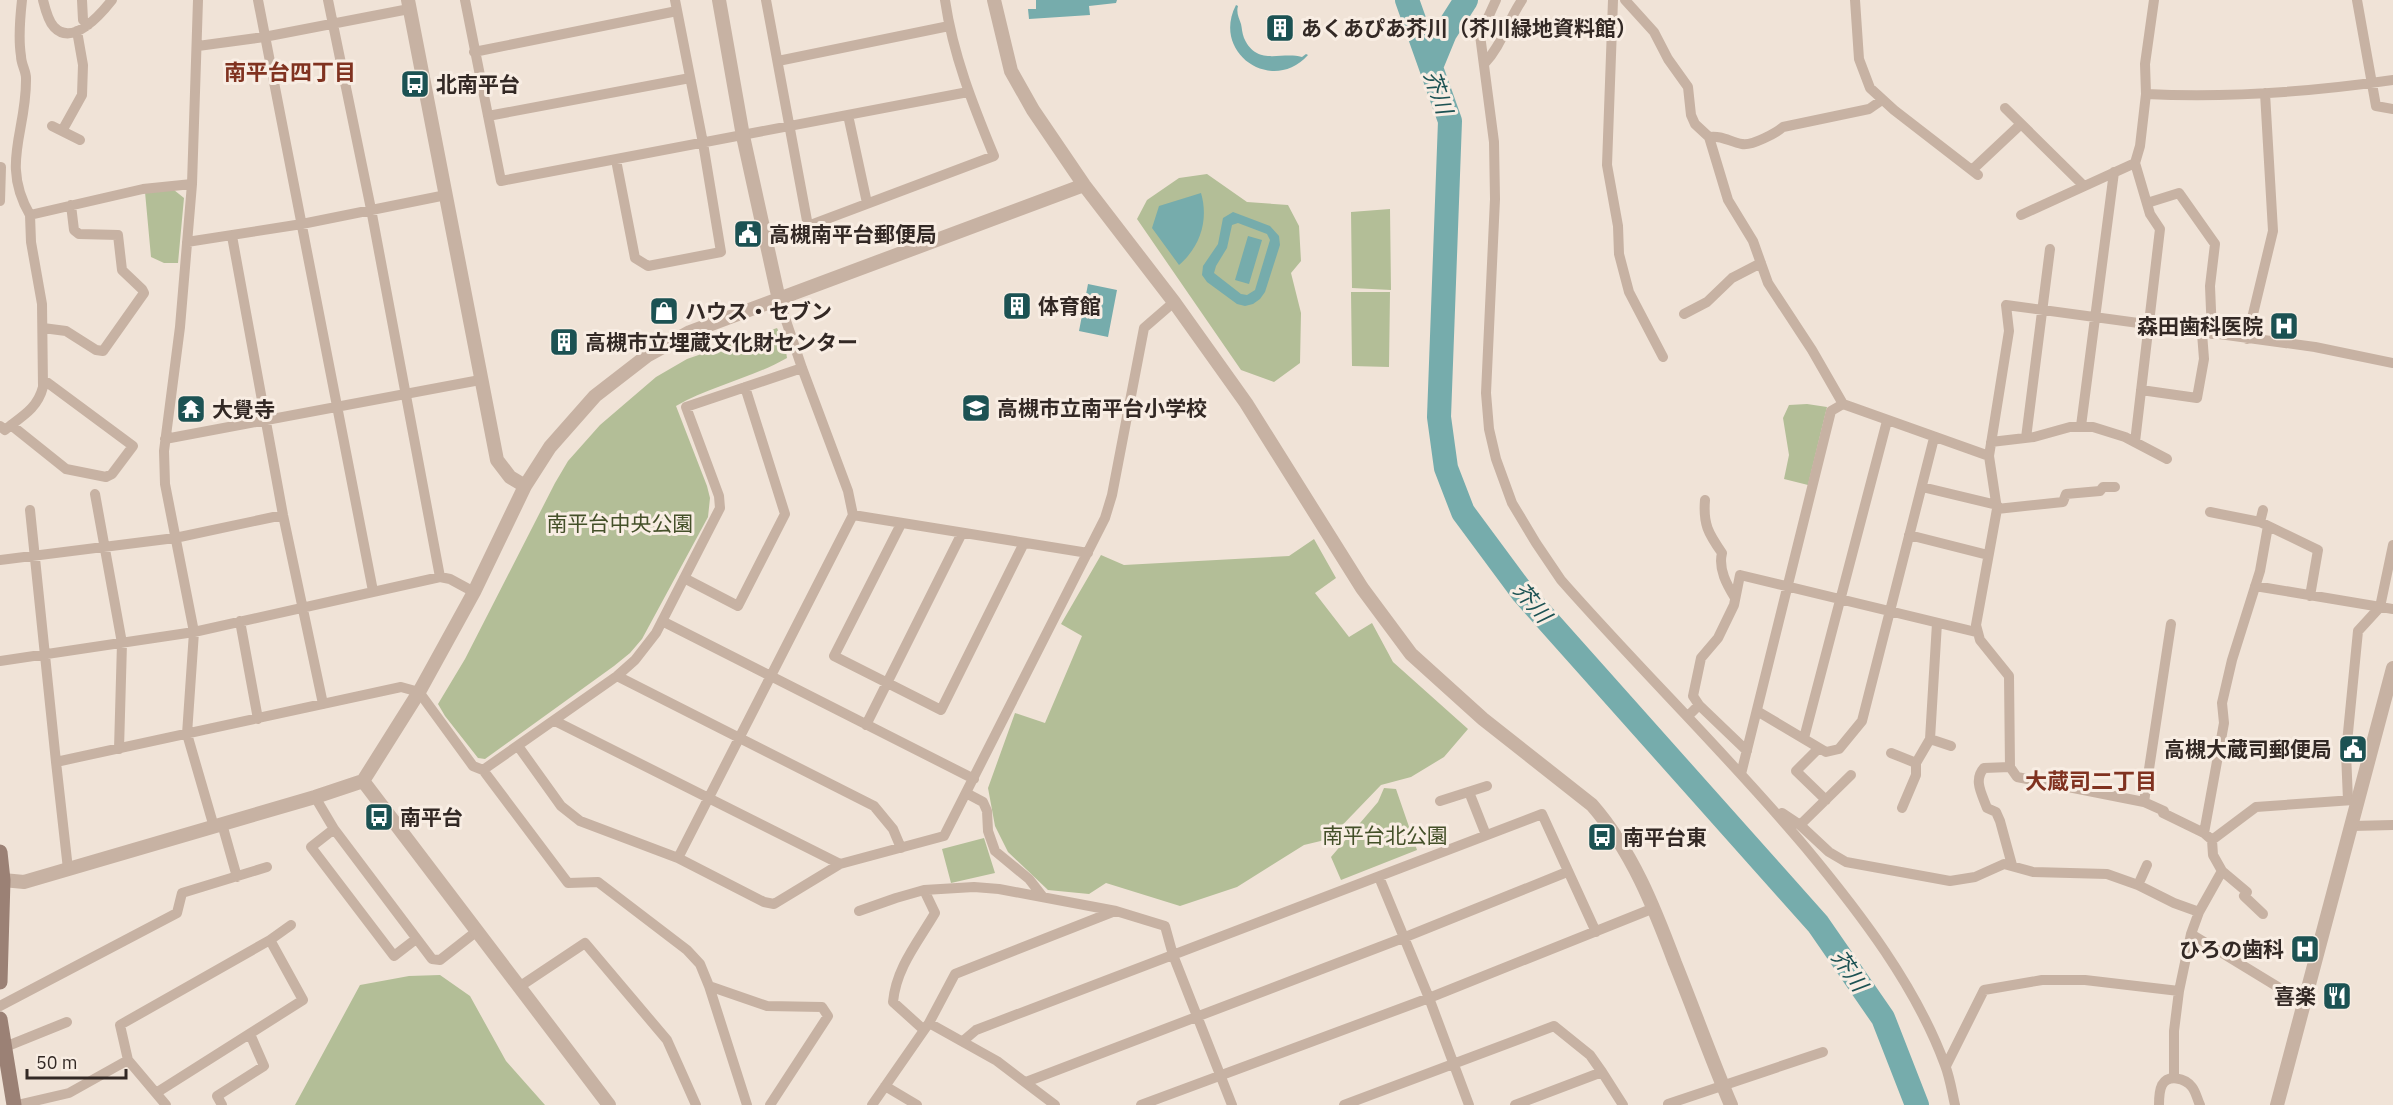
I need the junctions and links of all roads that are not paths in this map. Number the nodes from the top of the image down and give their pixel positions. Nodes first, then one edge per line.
1 (22, 0) edge
2 (43, 0) edge
3 (82, 0) edge
4 (112, 0) edge
5 (198, 0) edge
6 (258, 0) edge
7 (328, 0) edge
8 (465, 0) edge
9 (719, 0) edge
10 (766, 0) edge
11 (945, 0) edge
12 (994, 0) edge
13 (1496, 0) edge
14 (1522, 0) edge
15 (1613, 0) edge
16 (1625, 0) edge
17 (1855, 0) edge
18 (2154, 0) edge
19 (2357, 0) edge
20 (408, 5) edge
21 (676, 5) edge
22 (333, 23) junction
23 (88, 25) junction
24 (949, 26) junction
25 (77, 31) junction
26 (264, 37) junction
27 (198, 46) junction
28 (474, 52) junction
29 (778, 61) junction
30 (1484, 64) junction
31 (690, 78) junction
32 (2393, 80) edge
33 (2373, 83) junction
34 (968, 92) junction
35 (2265, 93) junction
36 (2146, 94) junction
37 (1882, 100) junction
38 (2005, 108) dead end
39 (2393, 109) edge
40 (848, 115) junction
41 (488, 116) junction
42 (2021, 124) junction
43 (790, 127) junction
44 (743, 136) junction
45 (1709, 137) junction
46 (80, 140) dead end
47 (703, 143) junction
48 (6, 151) edge
49 (616, 160) junction
50 (2135, 163) junction
51 (2114, 172) junction
52 (192, 184) junction
53 (1084, 185) junction
54 (2084, 186) junction
55 (446, 195) junction
56 (0, 201) edge
57 (867, 203) junction
58 (2147, 203) junction
59 (71, 205) junction
60 (371, 209) junction
61 (30, 215) junction
62 (2021, 215) dead end
63 (302, 224) junction
64 (232, 236) junction
65 (187, 242) junction
66 (2050, 249) dead end
67 (1761, 263) junction
68 (779, 300) junction
69 (1174, 302) junction
70 (2043, 310) junction
71 (1684, 314) dead end
72 (2094, 317) junction
73 (2148, 325) junction
74 (43, 328) junction
75 (2207, 334) junction
76 (2247, 339) junction
77 (1663, 357) dead end
78 (2393, 363) edge
79 (802, 368) junction
80 (480, 380) junction
81 (43, 382) junction
82 (745, 387) junction
83 (2141, 390) junction
84 (406, 395) junction
85 (1843, 404) junction
86 (336, 408) junction
87 (265, 420) junction
88 (1887, 421) junction
89 (6, 425) edge
90 (2080, 426) junction
91 (1934, 438) junction
92 (2026, 438) junction
93 (165, 440) junction
94 (1991, 442) junction
95 (2135, 442) junction
96 (1989, 456) junction
97 (2167, 459) dead end
98 (525, 486) junction
99 (1922, 487) junction
100 (2115, 487) dead end
101 (95, 494) dead end
102 (1705, 500) dead end
103 (1997, 507) junction
104 (30, 510) dead end
105 (2263, 510) dead end
106 (2210, 512) dead end
107 (283, 515) junction
108 (853, 515) junction
109 (901, 524) junction
110 (2264, 524) junction
111 (962, 533) junction
112 (1909, 535) junction
113 (175, 538) junction
114 (1024, 543) junction
115 (2393, 545) edge
116 (105, 547) junction
117 (1088, 553) junction
118 (1988, 555) junction
119 (35, 557) junction
120 (0, 560) edge
121 (440, 577) junction
122 (684, 578) junction
123 (1787, 586) junction
124 (2255, 586) junction
125 (373, 591) junction
126 (474, 592) junction
127 (2310, 596) junction
128 (1736, 598) junction
129 (1840, 599) junction
130 (301, 607) junction
131 (2380, 607) junction
132 (2393, 609) edge
133 (1889, 611) junction
134 (240, 621) junction
135 (662, 621) junction
136 (1937, 622) junction
137 (2171, 624) dead end
138 (194, 632) junction
139 (1976, 632) junction
140 (122, 643) junction
141 (45, 654) junction
142 (0, 661) edge
143 (2393, 668) edge
144 (617, 676) junction
145 (771, 676) junction
146 (887, 683) junction
147 (2390, 688) edge
148 (419, 692) junction
149 (323, 704) junction
150 (1699, 705) junction
151 (1756, 711) junction
152 (1688, 716) junction
153 (258, 718) junction
154 (555, 721) junction
155 (866, 725) junction
156 (187, 734) junction
157 (739, 738) junction
158 (1804, 738) junction
159 (1930, 739) junction
160 (518, 746) junction
161 (1951, 747) dead end
162 (1819, 748) junction
163 (119, 749) junction
164 (1747, 751) junction
165 (1891, 753) dead end
166 (56, 762) junction
167 (1916, 763) junction
168 (2010, 767) junction
169 (483, 770) junction
170 (1742, 774) junction
171 (1851, 776) dead end
172 (974, 779) junction
173 (363, 781) junction
174 (1487, 786) dead end
175 (1469, 792) junction
176 (966, 793) junction
177 (315, 797) junction
178 (709, 798) junction
179 (1826, 800) junction
180 (2353, 800) junction
181 (1440, 801) dead end
182 (2144, 802) junction
183 (1769, 804) junction
184 (1902, 808) dead end
185 (1800, 825) junction
186 (2393, 825) edge
187 (218, 826) junction
188 (2352, 826) junction
189 (334, 829) junction
190 (1486, 835) junction
191 (2208, 837) junction
192 (901, 848) junction
193 (0, 852) edge
194 (678, 858) junction
195 (840, 864) junction
196 (2012, 865) junction
197 (2147, 865) dead end
198 (267, 867) dead end
199 (68, 869) junction
200 (2222, 871) junction
201 (1568, 872) junction
202 (237, 877) junction
203 (1379, 877) junction
204 (3, 880) junction
205 (2138, 885) junction
206 (924, 890) junction
207 (1043, 897) junction
208 (1654, 908) junction
209 (860, 911) dead end
210 (1116, 911) junction
211 (2199, 912) junction
212 (2263, 915) dead end
213 (291, 925) dead end
214 (477, 931) junction
215 (1596, 932) junction
216 (2191, 934) junction
217 (1403, 938) junction
218 (416, 939) junction
219 (270, 940) junction
220 (1, 943) edge
221 (1173, 955) junction
222 (0, 982) edge
223 (709, 986) junction
224 (519, 987) junction
225 (2179, 990) junction
226 (1429, 998) junction
227 (2304, 1003) junction
228 (0, 1006) edge
229 (1196, 1016) junction
230 (0, 1019) edge
231 (67, 1022) dead end
232 (927, 1027) junction
233 (250, 1034) junction
234 (963, 1041) junction
235 (5, 1047) junction
236 (1823, 1052) dead end
237 (128, 1060) junction
238 (1454, 1065) junction
239 (1946, 1066) junction
240 (1602, 1071) junction
241 (1221, 1077) junction
242 (2174, 1078) junction
243 (1026, 1082) junction
244 (885, 1086) junction
245 (1723, 1087) junction
246 (156, 1093) junction
247 (1155, 1102) edge
248 (1668, 1104) edge
249 (16, 1105) edge
250 (166, 1105) edge
251 (222, 1105) edge
252 (609, 1105) edge
253 (696, 1105) edge
254 (747, 1105) edge
255 (770, 1105) edge
256 (872, 1105) edge
257 (917, 1105) edge
258 (1055, 1105) edge
259 (1141, 1105) edge
260 (1232, 1105) edge
261 (1344, 1105) edge
262 (1469, 1105) edge
263 (1515, 1105) edge
264 (1623, 1105) edge
265 (1731, 1105) edge
266 (1955, 1105) edge
267 (2158, 1105) edge
268 (2200, 1105) edge
269 (2277, 1105) edge

1 - 48 street
2 - 25 street
3 - 23 street
4 - 23 street
5 - 27 street
6 - 26 street
7 - 22 street
8 - 28 street
9 - 44 street
10 - 29 street
11 - 24 street
12 - 53 street
13 - 30 street
14 - 30 street
15 - 77 street
16 - 45 street
17 - 37 street
18 - 36 street
19 - 33 street
20 - 22 street
20 - 55 street
21 - 28 street
21 - 31 street
22 - 26 street
22 - 60 street
23 - 25 street
24 - 29 street
24 - 34 street
25 - 46 street
26 - 27 street
26 - 63 street
27 - 52 street
28 - 41 street
29 - 43 street
30 - 152 street
31 - 41 street
31 - 47 street
32 - 33 street
33 - 35 street
33 - 39 street
34 - 40 street
34 - 57 street
35 - 36 street
35 - 76 street
36 - 50 street
37 - 42 street
37 - 45 street
38 - 42 street
40 - 43 street
40 - 57 street
41 - 49 street
42 - 54 street
43 - 44 street
43 - 57 street
44 - 47 street
44 - 68 street
45 - 67 street
47 - 49 street
47 - 49 street
48 - 56 street
48 - 61 street
50 - 51 street
50 - 58 street
51 - 54 street
51 - 72 street
52 - 59 street
52 - 65 street
53 - 68 street
53 - 69 street
54 - 62 street
55 - 60 street
55 - 80 street
58 - 73 street
58 - 75 street
59 - 61 street
59 - 74 street
60 - 63 street
60 - 84 street
61 - 74 street
63 - 64 street
63 - 86 street
64 - 65 street
64 - 87 street
65 - 93 street
66 - 70 street
67 - 71 street
67 - 85 street
68 - 79 street
68 - 98 street
69 - 117 street
69 - 208 street
70 - 72 street
70 - 92 street
70 - 94 street
72 - 73 street
72 - 90 street
73 - 75 street
73 - 83 street
74 - 81 street
75 - 76 street
75 - 83 street
76 - 78 street
79 - 82 street
79 - 108 street
80 - 84 street
80 - 98 street
81 - 89 street
81 - 89 street
82 - 122 street
82 - 122 street
83 - 95 street
84 - 86 street
84 - 121 street
85 - 88 street
85 - 123 street
86 - 87 street
86 - 125 street
87 - 93 street
87 - 107 street
88 - 91 street
88 - 129 street
90 - 92 street
90 - 95 street
91 - 96 street
91 - 99 street
92 - 94 street
93 - 113 street
94 - 96 street
95 - 97 street
96 - 103 street
98 - 126 street
99 - 103 street
99 - 112 street
100 - 103 street
101 - 116 street
102 - 128 street
103 - 118 street
104 - 119 street
105 - 110 street
106 - 110 street
107 - 113 street
107 - 130 street
108 - 109 street
108 - 145 street
109 - 111 street
109 - 146 street
110 - 124 street
110 - 127 street
111 - 114 street
111 - 146 street
112 - 118 street
112 - 133 street
113 - 116 street
113 - 138 street
114 - 117 street
114 - 146 street
115 - 131 street
116 - 119 street
116 - 140 street
117 - 172 street
118 - 139 street
119 - 120 street
119 - 141 street
121 - 125 street
121 - 126 street
122 - 135 street
123 - 128 street
123 - 129 street
123 - 151 street
124 - 127 street
124 - 191 street
125 - 130 street
126 - 148 street
127 - 131 street
128 - 150 street
129 - 133 street
129 - 158 street
130 - 134 street
130 - 149 street
131 - 132 street
131 - 180 street
133 - 136 street
133 - 162 street
134 - 138 street
134 - 153 street
135 - 144 street
135 - 145 street
136 - 139 street
136 - 159 street
137 - 182 street
138 - 140 street
138 - 156 street
139 - 168 street
140 - 141 street
140 - 163 street
141 - 142 street
141 - 166 street
143 - 147 street
144 - 154 street
144 - 157 street
145 - 155 street
145 - 157 street
146 - 155 street
147 - 180 street
148 - 149 street
148 - 169 street
148 - 173 street
149 - 153 street
150 - 152 street
150 - 164 street
151 - 158 street
151 - 164 street
152 - 170 street
153 - 156 street
154 - 160 street
154 - 178 street
155 - 172 street
156 - 163 street
156 - 187 street
157 - 178 street
157 - 192 street
158 - 162 street
159 - 161 street
159 - 167 street
160 - 169 street
160 - 194 street
162 - 179 street
163 - 166 street
164 - 170 street
165 - 167 street
166 - 199 street
167 - 184 street
168 - 182 street
168 - 196 street
169 - 223 street
170 - 183 street
171 - 179 street
172 - 176 street
173 - 177 street
173 - 214 street
174 - 175 street
175 - 181 street
175 - 190 street
176 - 192 street
176 - 207 street
177 - 187 street
177 - 189 street
178 - 194 street
178 - 195 street
179 - 185 street
180 - 188 street
180 - 191 street
182 - 191 street
183 - 185 street
183 - 239 street
185 - 196 street
186 - 188 street
187 - 199 street
187 - 202 street
188 - 227 street
189 - 218 street
189 - 218 street
190 - 201 street
190 - 203 street
191 - 200 street
192 - 195 street
193 - 204 main road
194 - 195 street
196 - 205 street
197 - 205 street
198 - 202 street
199 - 204 street
200 - 211 street
200 - 212 street
201 - 215 street
201 - 217 street
202 - 228 street
203 - 217 street
203 - 221 street
204 - 220 main road
205 - 211 street
206 - 207 street
206 - 209 street
206 - 232 street
207 - 210 street
208 - 215 street
208 - 245 street
210 - 221 street
210 - 232 street
211 - 216 street
213 - 219 street
214 - 218 street
214 - 224 street
215 - 226 street
216 - 225 street
216 - 227 street
217 - 226 street
217 - 229 street
219 - 233 street
219 - 237 street
220 - 222 main road
221 - 229 street
221 - 234 street
223 - 254 street
223 - 255 street
224 - 252 street
224 - 253 street
225 - 239 street
225 - 242 street
226 - 238 street
226 - 241 street
227 - 269 street
229 - 241 street
229 - 243 street
230 - 235 main road
231 - 235 street
232 - 234 street
232 - 244 street
233 - 246 street
233 - 251 street
234 - 243 street
235 - 249 main road
236 - 245 street
237 - 246 street
237 - 249 street
238 - 240 street
238 - 261 street
238 - 262 street
239 - 266 street
240 - 263 street
240 - 264 street
241 - 247 street
241 - 260 street
242 - 267 street
242 - 268 street
243 - 258 street
244 - 256 street
244 - 257 street
245 - 248 street
245 - 265 street
246 - 250 street
247 - 259 street

